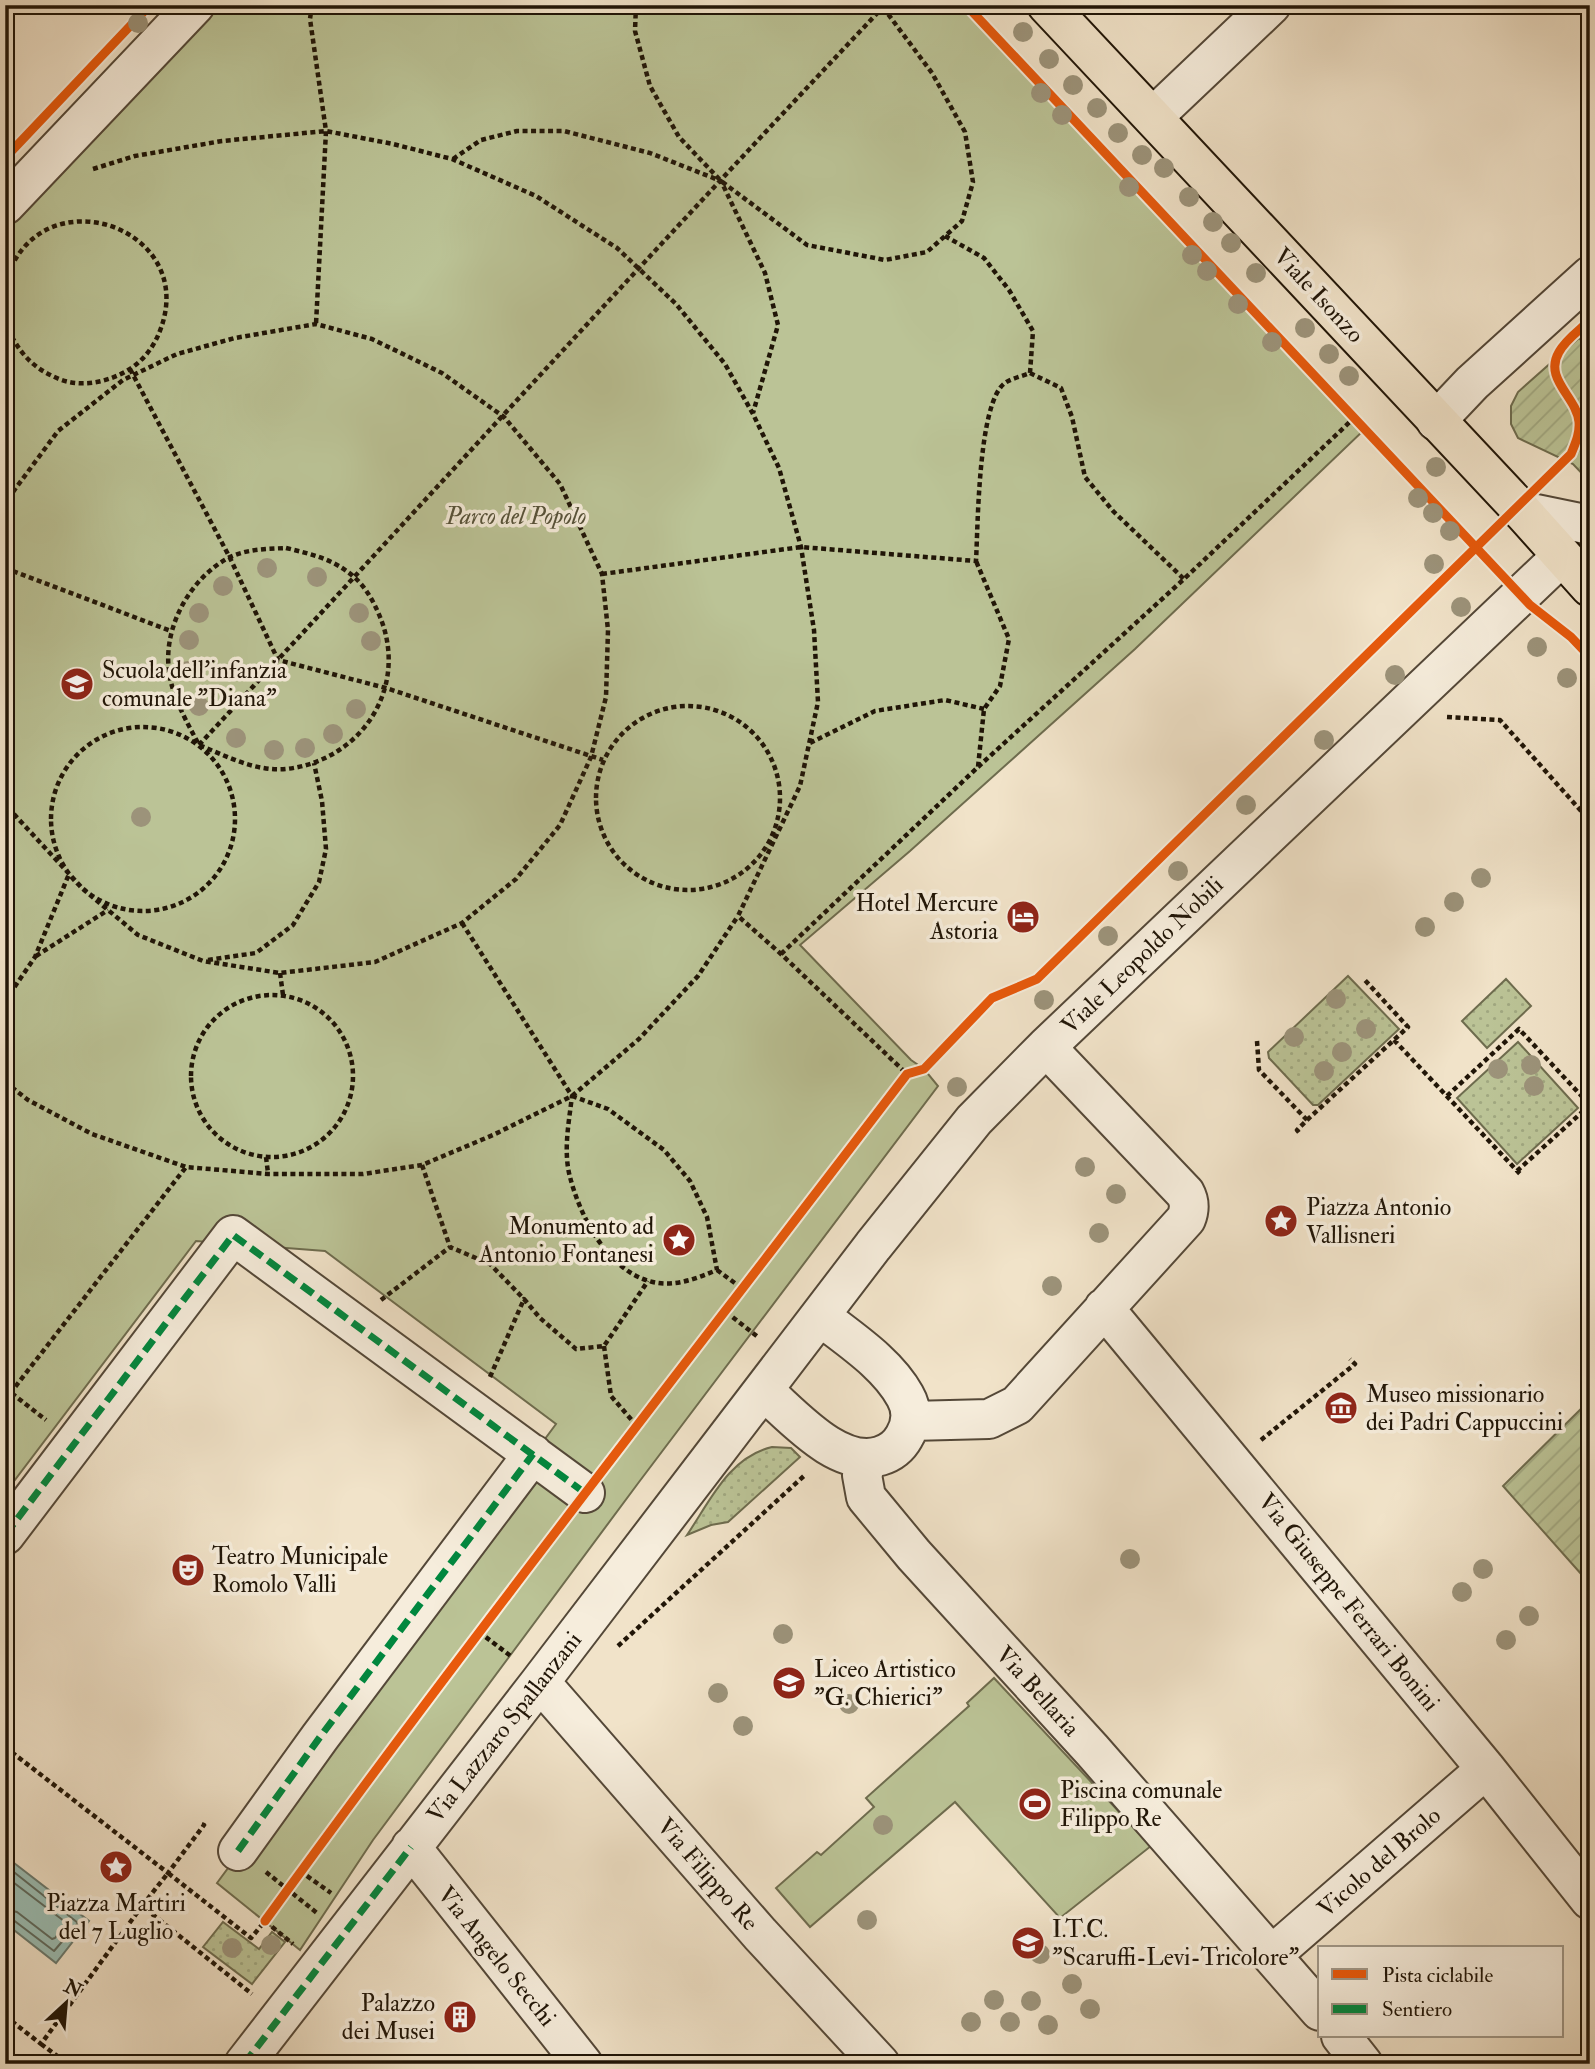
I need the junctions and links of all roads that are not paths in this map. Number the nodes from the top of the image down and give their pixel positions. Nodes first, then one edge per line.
1 (195, 5) edge
2 (1046, 5) edge
3 (1271, 5) edge
4 (1153, 117) junction
5 (5, 205) edge
6 (1590, 276) edge
7 (1436, 421) junction
8 (1521, 512) junction
9 (1590, 524) edge
10 (1561, 557) junction
11 (1590, 587) edge
12 (1046, 1047) junction
13 (1104, 1308) junction
14 (820, 1316) junction
15 (764, 1391) junction
16 (911, 1421) junction
17 (533, 1454) junction
18 (868, 1459) junction
19 (585, 1493) dead end
20 (5, 1535) edge
21 (530, 1672) junction
22 (1486, 1769) junction
23 (411, 1847) junction
24 (238, 1851) dead end
25 (1590, 1900) edge
26 (1272, 1955) junction
27 (1318, 2009) edge
28 (1343, 2038) edge
29 (244, 2064) edge
30 (583, 2064) edge
31 (880, 2064) edge
32 (1363, 2064) edge

1 - 5 street
2 - 4 main road, Viale Isonzo
3 - 4 street
4 - 7 main road, Viale Isonzo
6 - 7 street
7 - 8 main road, Viale Isonzo
8 - 9 street
8 - 10 main road, Viale Isonzo
10 - 11 main road, Viale Isonzo
10 - 12 street, Viale Leopoldo Nobili
12 - 13 street
12 - 14 street, Viale Leopoldo Nobili
13 - 16 street
13 - 22 street, Via Giuseppe Ferrari Bonini
14 - 15 street, Viale Leopoldo Nobili
14 - 16 street
15 - 18 street
15 - 21 street, Via Lazzaro Spallanzani
16 - 18 street
17 - 19 street
17 - 20 street
17 - 24 street
18 - 26 street, Via Bellaria
21 - 23 street, Via Lazzaro Spallanzani
21 - 31 street, Via Filippo Re
22 - 25 street, Via Giuseppe Ferrari Bonini
22 - 26 street, Vicolo del Brolo
23 - 29 street, Via Lazzaro Spallanzani
23 - 30 street, Via Angelo Secchi
26 - 27 street, Via Bellaria
28 - 32 street

